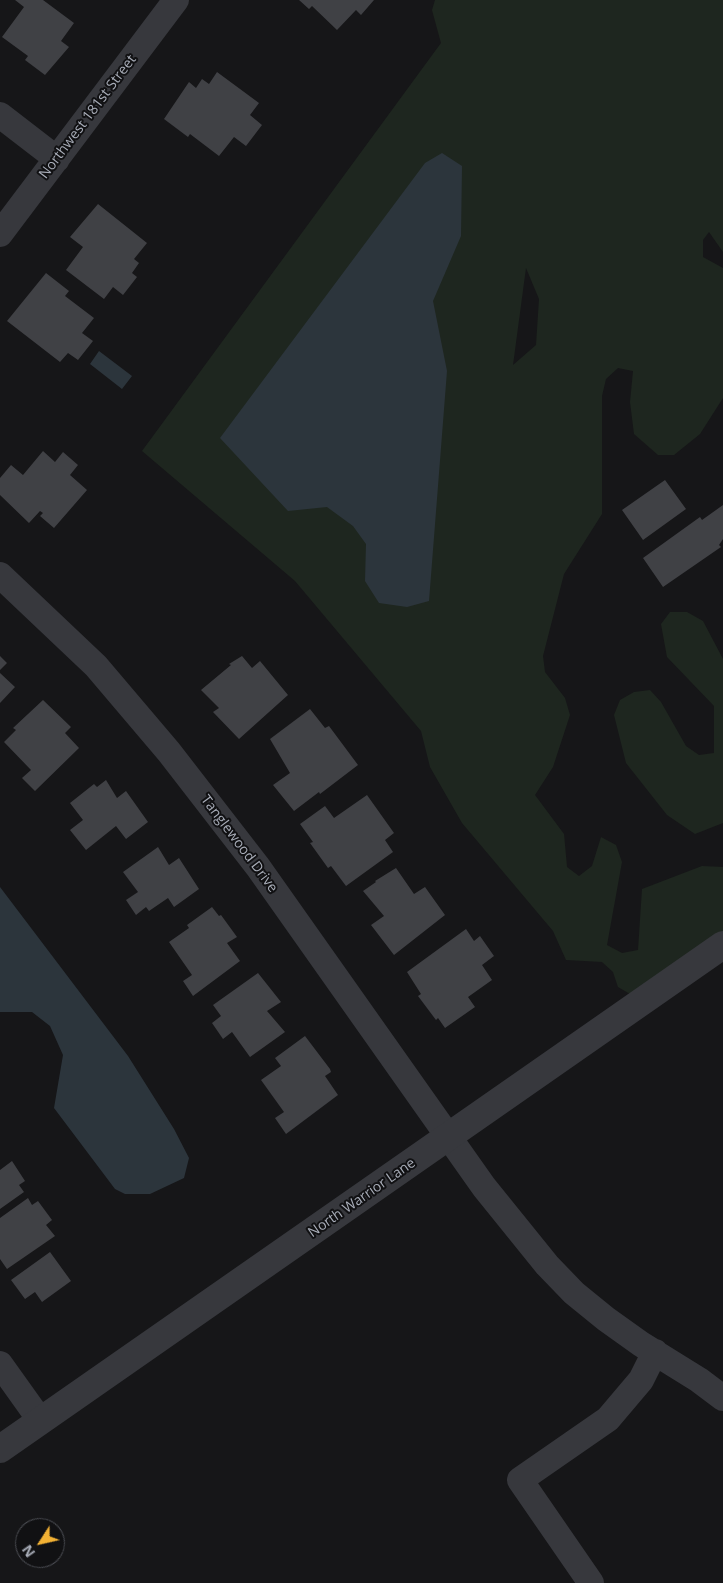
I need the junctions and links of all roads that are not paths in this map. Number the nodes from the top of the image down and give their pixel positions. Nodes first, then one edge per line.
1 (176, 0) edge
2 (0, 115) edge
3 (57, 159) junction
4 (0, 234) edge
5 (0, 575) edge
6 (723, 945) edge
7 (448, 1138) junction
8 (655, 1352) junction
9 (0, 1364) edge
10 (723, 1398) edge
11 (40, 1420) junction
12 (0, 1449) edge
13 (591, 1583) edge

1 - 3 street, Northwest 181st Street
2 - 3 street
3 - 4 street, Northwest 181st Street
5 - 7 street, Tanglewood Drive
6 - 7 street, North Warrior Lane
7 - 8 street, Tanglewood Drive
7 - 11 street, North Warrior Lane
8 - 10 street, Tanglewood Drive
8 - 13 street
9 - 11 street
11 - 12 street, North Warrior Lane

